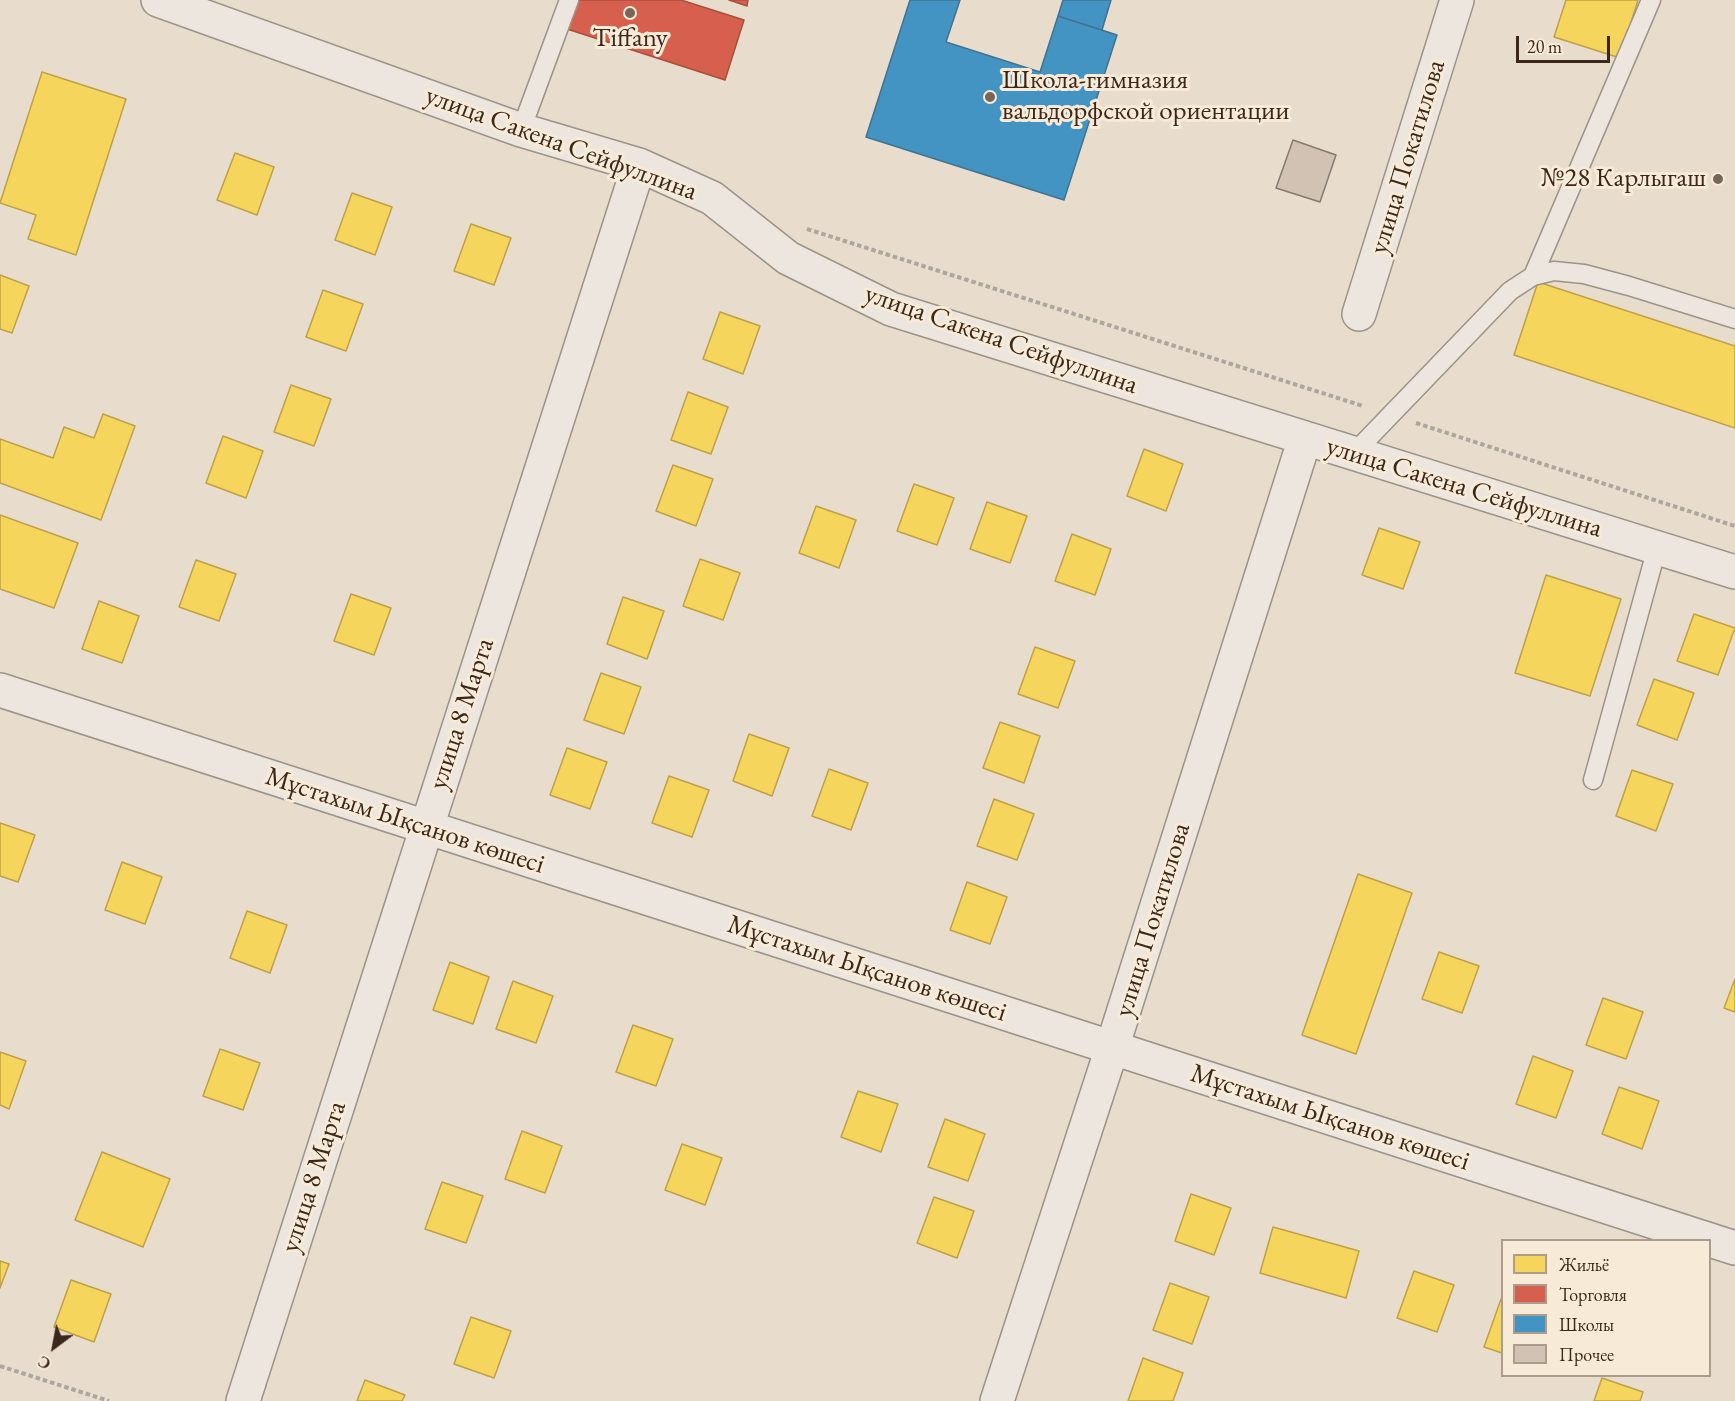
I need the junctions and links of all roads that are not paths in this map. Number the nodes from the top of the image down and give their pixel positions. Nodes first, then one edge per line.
1 (158, 0) edge
2 (569, 0) edge
3 (1457, 0) edge
4 (1651, 0) edge
5 (521, 130) junction
6 (639, 165) junction
7 (1533, 276) junction
8 (1359, 314) dead end
9 (1735, 319) edge
10 (1305, 438) junction
11 (1354, 453) junction
12 (1657, 548) junction
13 (1735, 572) edge
14 (0, 690) edge
15 (1593, 780) dead end
16 (426, 827) junction
17 (1112, 1048) junction
18 (1707, 1239) edge
19 (1711, 1240) edge
20 (1735, 1248) edge
21 (243, 1401) edge
22 (997, 1401) edge

1 - 5 street, улица Сакена Сейфуллина
2 - 5 lane
3 - 8 street, улица Покатилова
4 - 7 lane
5 - 6 street, улица Сакена Сейфуллина
6 - 10 street, улица Сакена Сейфуллина
6 - 16 street, улица 8 Марта
7 - 9 lane
7 - 11 lane
10 - 11 street, улица Сакена Сейфуллина
10 - 17 street, улица Покатилова
11 - 12 street, улица Сакена Сейфуллина
12 - 13 street, улица Сакена Сейфуллина
12 - 15 lane
14 - 16 street, Мұстахым Ықсанов көшесі
16 - 17 street, Мұстахым Ықсанов көшесі
16 - 21 street, улица 8 Марта
17 - 18 street, Мұстахым Ықсанов көшесі
17 - 22 street, улица Покатилова
19 - 20 street, Мұстахым Ықсанов көшесі

